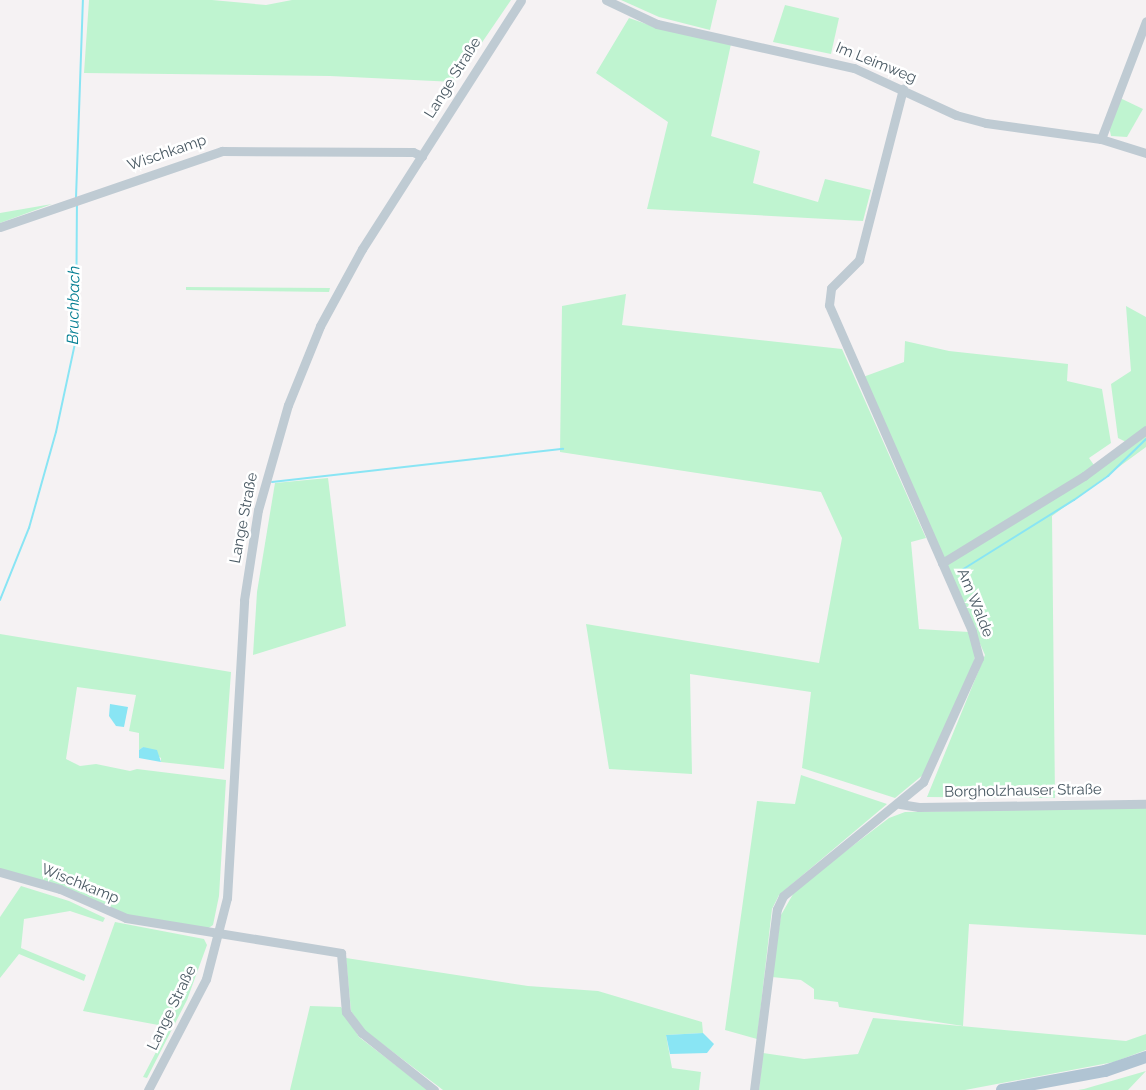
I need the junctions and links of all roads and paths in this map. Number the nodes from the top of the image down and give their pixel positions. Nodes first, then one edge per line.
1 (521, 0) edge
2 (606, 0) edge
3 (1146, 21) edge
4 (903, 89) junction
5 (1101, 139) junction
6 (1146, 153) edge
7 (422, 156) junction
8 (0, 228) edge
9 (1146, 430) edge
10 (942, 563) junction
11 (900, 804) junction
12 (1146, 804) edge
13 (0, 872) edge
14 (219, 934) junction
15 (1146, 1057) edge
16 (148, 1090) edge
17 (434, 1090) edge
18 (754, 1090) edge
19 (1002, 1090) edge

1 - 7 street, Lange Straße
2 - 4 street, Im Leimweg
3 - 5 street
4 - 5 street, Im Leimweg
4 - 10 street, Am Walde
5 - 6 street, Im Leimweg
7 - 8 street, Wischkamp
7 - 14 street, Lange Straße
9 - 10 street
10 - 11 street, Am Walde
11 - 12 street, Borgholzhauser Straße
11 - 18 street, Am Walde
13 - 14 street, Wischkamp
14 - 16 street, Lange Straße
14 - 17 street, Wischkamp
15 - 19 main road

